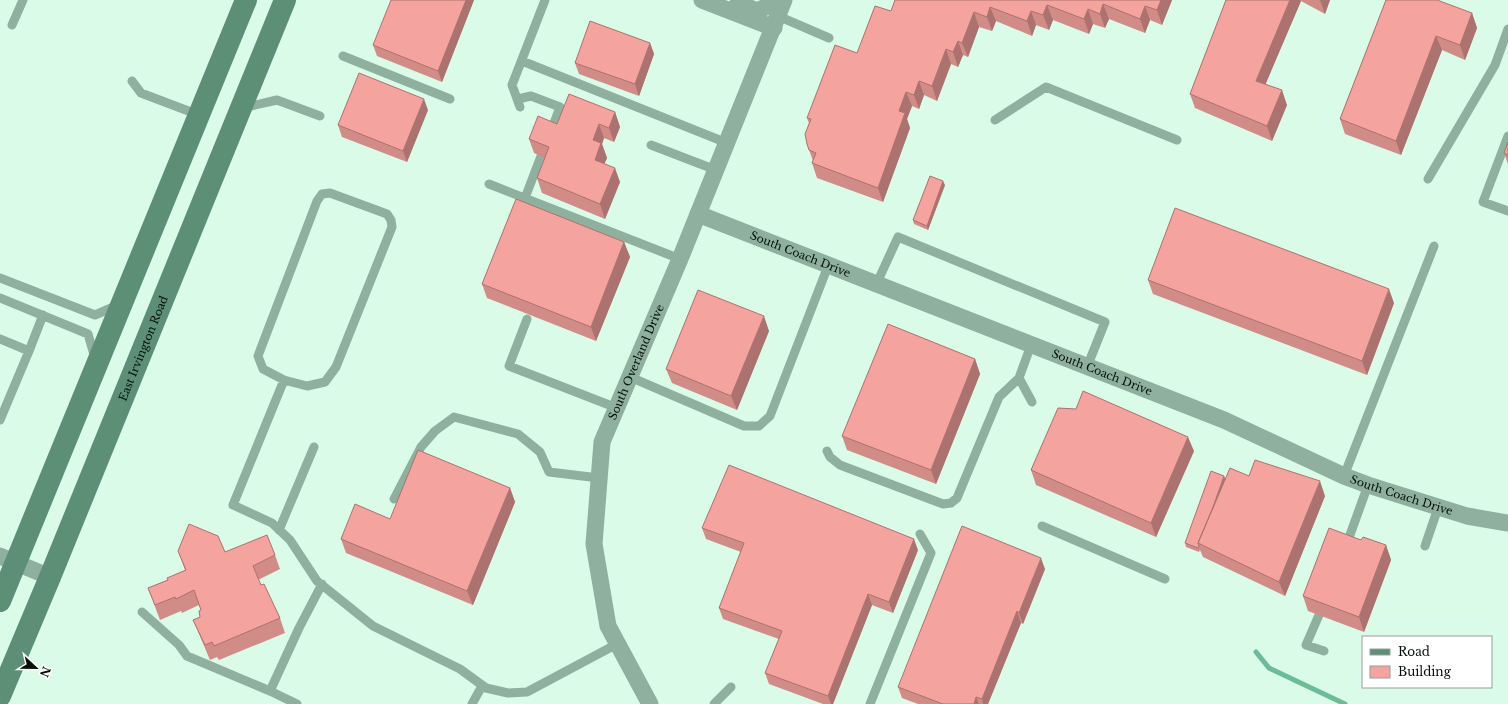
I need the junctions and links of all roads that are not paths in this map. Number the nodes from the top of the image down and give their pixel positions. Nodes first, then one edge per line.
1 (23, 0) edge
2 (246, 0) edge
3 (285, 0) edge
4 (545, 0) edge
5 (702, 0) edge
6 (731, 0) edge
7 (784, 0) edge
8 (778, 15) edge
9 (12, 25) dead end
10 (1508, 29) edge
11 (829, 38) dead end
12 (343, 56) dead end
13 (522, 61) junction
14 (132, 81) dead end
15 (450, 99) dead end
16 (241, 108) junction
17 (199, 115) junction
18 (320, 116) dead end
19 (994, 120) dead end
20 (550, 134) edge
21 (1508, 136) edge
22 (1178, 140) dead end
23 (727, 143) junction
24 (651, 145) dead end
25 (541, 156) edge
26 (716, 170) junction
27 (1428, 179) dead end
28 (489, 184) dead end
29 (525, 198) junction
30 (1508, 212) edge
31 (698, 214) junction
32 (1434, 246) dead end
33 (680, 259) junction
34 (828, 266) junction
35 (0, 278) edge
36 (876, 285) junction
37 (0, 298) edge
38 (122, 303) junction
39 (44, 315) junction
40 (527, 319) dead end
41 (0, 339) edge
42 (1031, 345) junction
43 (29, 351) junction
44 (97, 363) junction
45 (1087, 367) junction
46 (630, 377) junction
47 (1019, 378) junction
48 (284, 380) junction
49 (1032, 402) dead end
50 (617, 408) junction
51 (0, 420) edge
52 (314, 447) dead end
53 (827, 451) dead end
54 (1344, 476) junction
55 (599, 478) junction
56 (1368, 485) junction
57 (394, 499) dead end
58 (1438, 508) junction
59 (1508, 523) edge
60 (1042, 526) dead end
61 (279, 530) junction
62 (920, 534) dead end
63 (1346, 546) edge
64 (1425, 546) dead end
65 (8, 559) edge
66 (50, 577) junction
67 (1164, 579) dead end
68 (322, 584) junction
69 (0, 601) edge
70 (142, 612) dead end
71 (1319, 615) edge
72 (617, 644) junction
73 (1324, 651) dead end
74 (482, 686) junction
75 (731, 687) dead end
76 (270, 691) junction
77 (0, 696) edge
78 (297, 704) edge
79 (472, 704) edge
80 (650, 704) edge
81 (714, 704) edge
82 (870, 704) edge

1 - 9 lane
2 - 17 main road
3 - 16 main road, East Irvington Road
4 - 13 lane
5 - 8 street
6 - 8 street
7 - 8 street, South Overland Drive
8 - 11 lane
8 - 23 street, South Overland Drive
10 - 27 lane
12 - 15 lane
13 - 20 lane
13 - 23 lane
14 - 17 lane
16 - 18 lane
16 - 66 main road, East Irvington Road
17 - 38 main road
19 - 22 lane
21 - 30 lane
23 - 26 street, South Overland Drive
24 - 26 lane
25 - 29 lane
26 - 31 street, South Overland Drive
28 - 29 lane
29 - 33 lane
31 - 33 street, South Overland Drive
31 - 34 street, South Coach Drive
32 - 54 lane
33 - 46 street, South Overland Drive
34 - 36 street, South Coach Drive
34 - 46 lane
35 - 38 lane
36 - 42 street, South Coach Drive
36 - 45 lane
37 - 39 lane
38 - 44 main road
39 - 43 lane
39 - 44 lane
40 - 50 lane
41 - 43 lane
42 - 45 street, South Coach Drive
42 - 47 lane
43 - 51 lane
44 - 65 main road
45 - 54 street, South Coach Drive
46 - 50 street, South Overland Drive
47 - 49 lane
47 - 53 lane
48 - 48 lane
48 - 61 lane
50 - 55 street, South Overland Drive
52 - 61 lane
54 - 56 street, South Coach Drive
55 - 57 lane
55 - 72 street, South Overland Drive
56 - 58 street, South Coach Drive
56 - 63 lane
58 - 59 street, South Coach Drive
58 - 64 lane
60 - 67 lane
61 - 68 lane
62 - 82 lane
65 - 66 street
65 - 69 main road
66 - 77 main road, East Irvington Road
68 - 74 lane
68 - 76 lane
70 - 76 lane
71 - 73 lane
72 - 74 lane
72 - 80 street, South Overland Drive
74 - 79 lane
75 - 81 lane
76 - 78 lane

